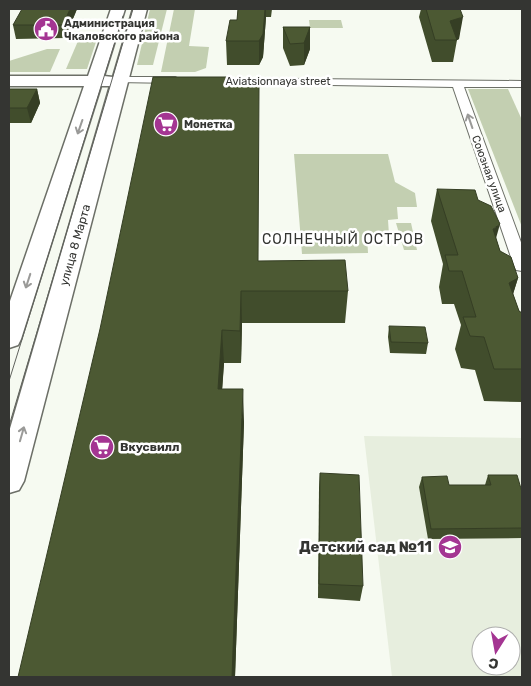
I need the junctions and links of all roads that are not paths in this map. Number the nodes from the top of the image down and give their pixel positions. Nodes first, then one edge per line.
1 (118, 9) edge
2 (140, 9) edge
3 (120, 80) junction
4 (9, 81) edge
5 (96, 81) junction
6 (458, 83) junction
7 (522, 84) edge
8 (522, 266) edge
9 (9, 339) edge
10 (9, 481) edge

1 - 5 main road
2 - 3 main road, улица 8 Марта
3 - 5 main road, Aviatsionnaya street
3 - 6 street, Aviatsionnaya street
10 -> 3 main road, улица 8 Марта
4 - 5 main road, Aviatsionnaya street
5 -> 9 main road
6 - 7 street, Aviatsionnaya street
8 -> 6 street, Союзная улица

